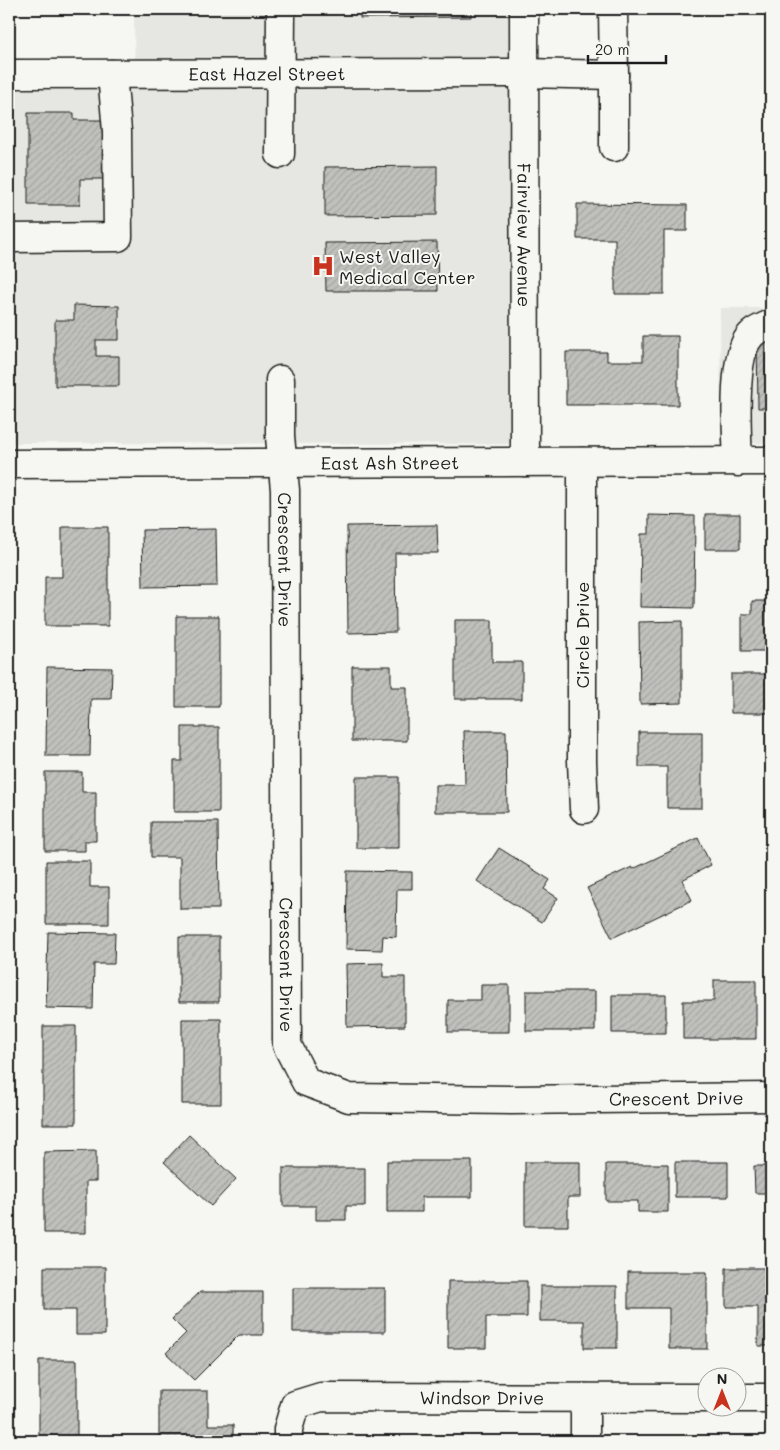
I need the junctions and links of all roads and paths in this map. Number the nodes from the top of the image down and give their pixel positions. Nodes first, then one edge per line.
1 (281, 9) edge
2 (524, 9) edge
3 (613, 9) edge
4 (524, 73) junction
5 (9, 74) edge
6 (112, 74) junction
7 (280, 74) junction
8 (614, 75) junction
9 (614, 147) dead end
10 (280, 154) dead end
11 (9, 238) edge
12 (771, 324) edge
13 (280, 380) dead end
14 (525, 462) junction
15 (582, 462) junction
16 (738, 462) junction
17 (771, 462) edge
18 (9, 464) edge
19 (282, 464) junction
20 (584, 808) dead end
21 (771, 1098) edge
22 (585, 1398) junction
23 (698, 1398) edge
24 (748, 1398) edge
25 (771, 1398) edge
26 (288, 1441) edge
27 (585, 1441) edge

1 - 7 street
2 - 4 street, Fairview Avenue
3 - 8 street
4 - 7 street, East Hazel Street
4 - 8 street, East Hazel Street
4 - 14 street, Fairview Avenue
5 - 6 street, East Hazel Street
6 - 7 street, East Hazel Street
6 - 11 street
7 - 10 street
8 - 9 street
12 - 16 street
13 - 19 street, Crescent Drive
14 - 15 street, East Ash Street
14 - 19 street, East Ash Street
15 - 16 street, East Ash Street
15 - 20 street, Circle Drive
16 - 17 street, East Ash Street
18 - 19 street, East Ash Street
19 - 21 street, Crescent Drive
22 - 23 street, Windsor Drive
22 - 26 street, Windsor Drive
22 - 27 street
24 - 25 street

